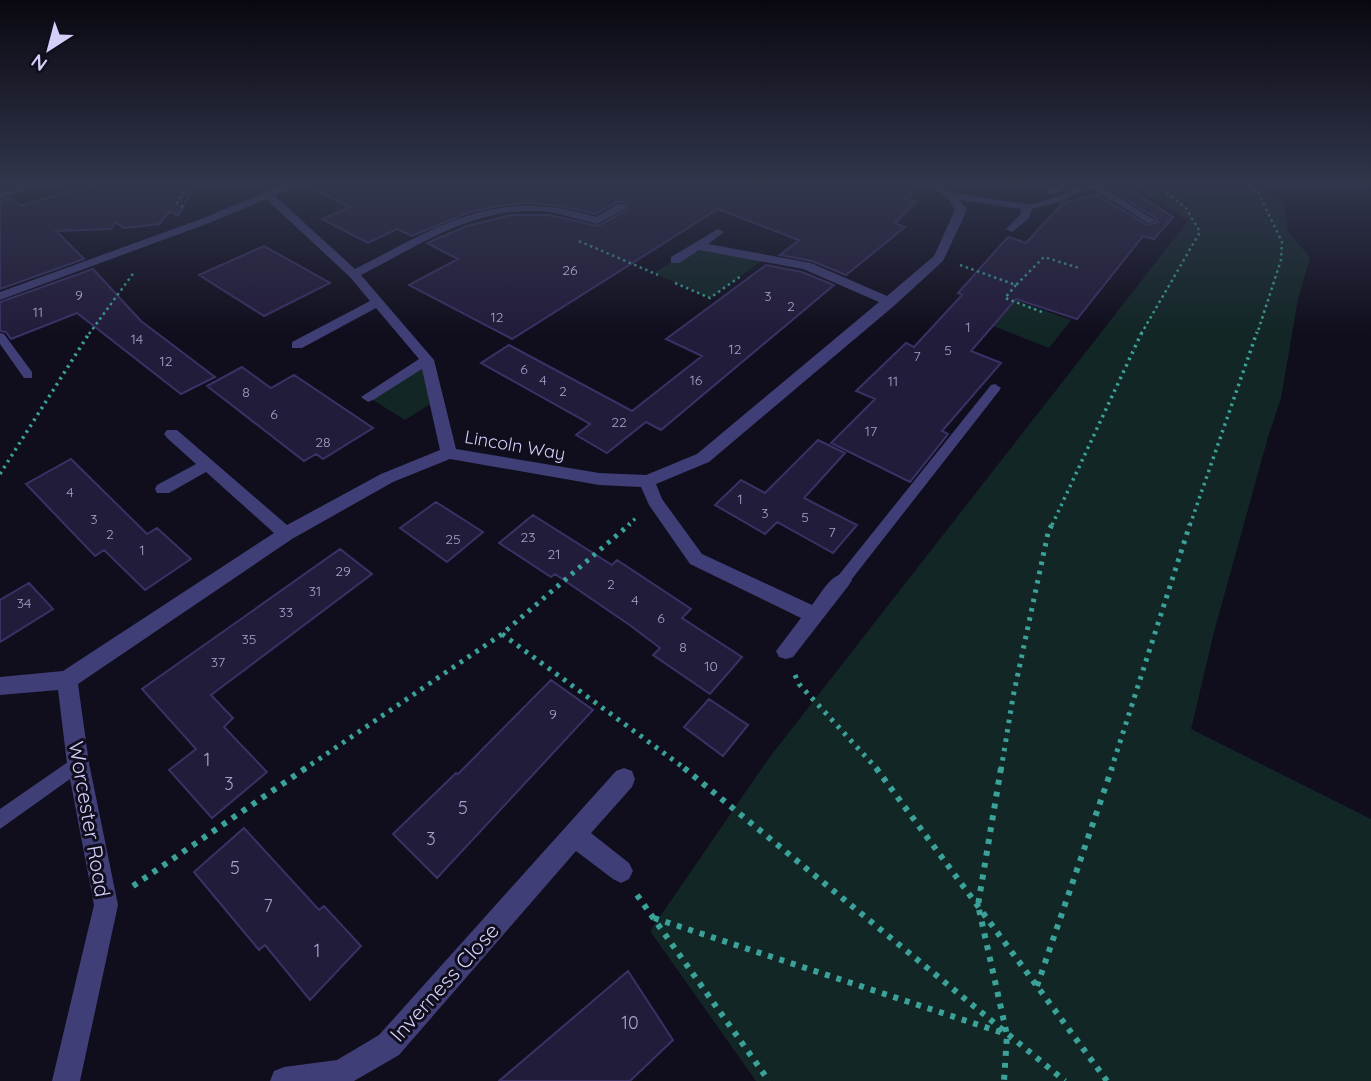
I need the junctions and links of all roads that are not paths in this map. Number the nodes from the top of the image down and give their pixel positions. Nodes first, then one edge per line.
1 (171, 233) edge
2 (310, 233) edge
3 (439, 233) edge
4 (716, 233) edge
5 (951, 233) edge
6 (697, 246) junction
7 (675, 260) dead end
8 (355, 274) junction
9 (0, 296) edge
10 (379, 302) junction
11 (890, 302) junction
12 (0, 336) edge
13 (297, 345) dead end
14 (427, 360) junction
15 (28, 375) dead end
16 (995, 388) dead end
17 (368, 397) dead end
18 (172, 435) dead end
19 (449, 453) junction
20 (205, 465) junction
21 (647, 481) junction
22 (163, 489) dead end
23 (286, 534) junction
24 (843, 580) joint
25 (814, 615) junction
26 (786, 651) road end
27 (67, 680) junction
28 (0, 686) edge
29 (78, 764) junction
30 (624, 779) dead end
31 (0, 820) edge
32 (575, 835) junction
33 (621, 871) road end
34 (66, 1081) edge
35 (284, 1081) edge

1 - 9 street
2 - 8 street
3 - 8 street
4 - 6 street
5 - 11 street, Lincoln Way
6 - 7 street
6 - 11 street
8 - 10 street
10 - 13 street
10 - 14 street
11 - 21 street, Lincoln Way
12 - 15 lane
14 - 17 street
14 - 19 street
16 - 24 lane
18 - 20 street
19 - 21 street, Lincoln Way
19 - 23 street, Lincoln Way
20 - 22 street
20 - 23 street
21 - 25 street
23 - 27 street, Lincoln Way
24 - 25 street
25 - 26 street
27 - 28 street, Lincoln Way
27 - 29 street, Worcester Road
29 - 31 lane
29 - 34 street, Worcester Road
30 - 32 street, Inverness Close
32 - 33 street
32 - 35 street, Inverness Close

